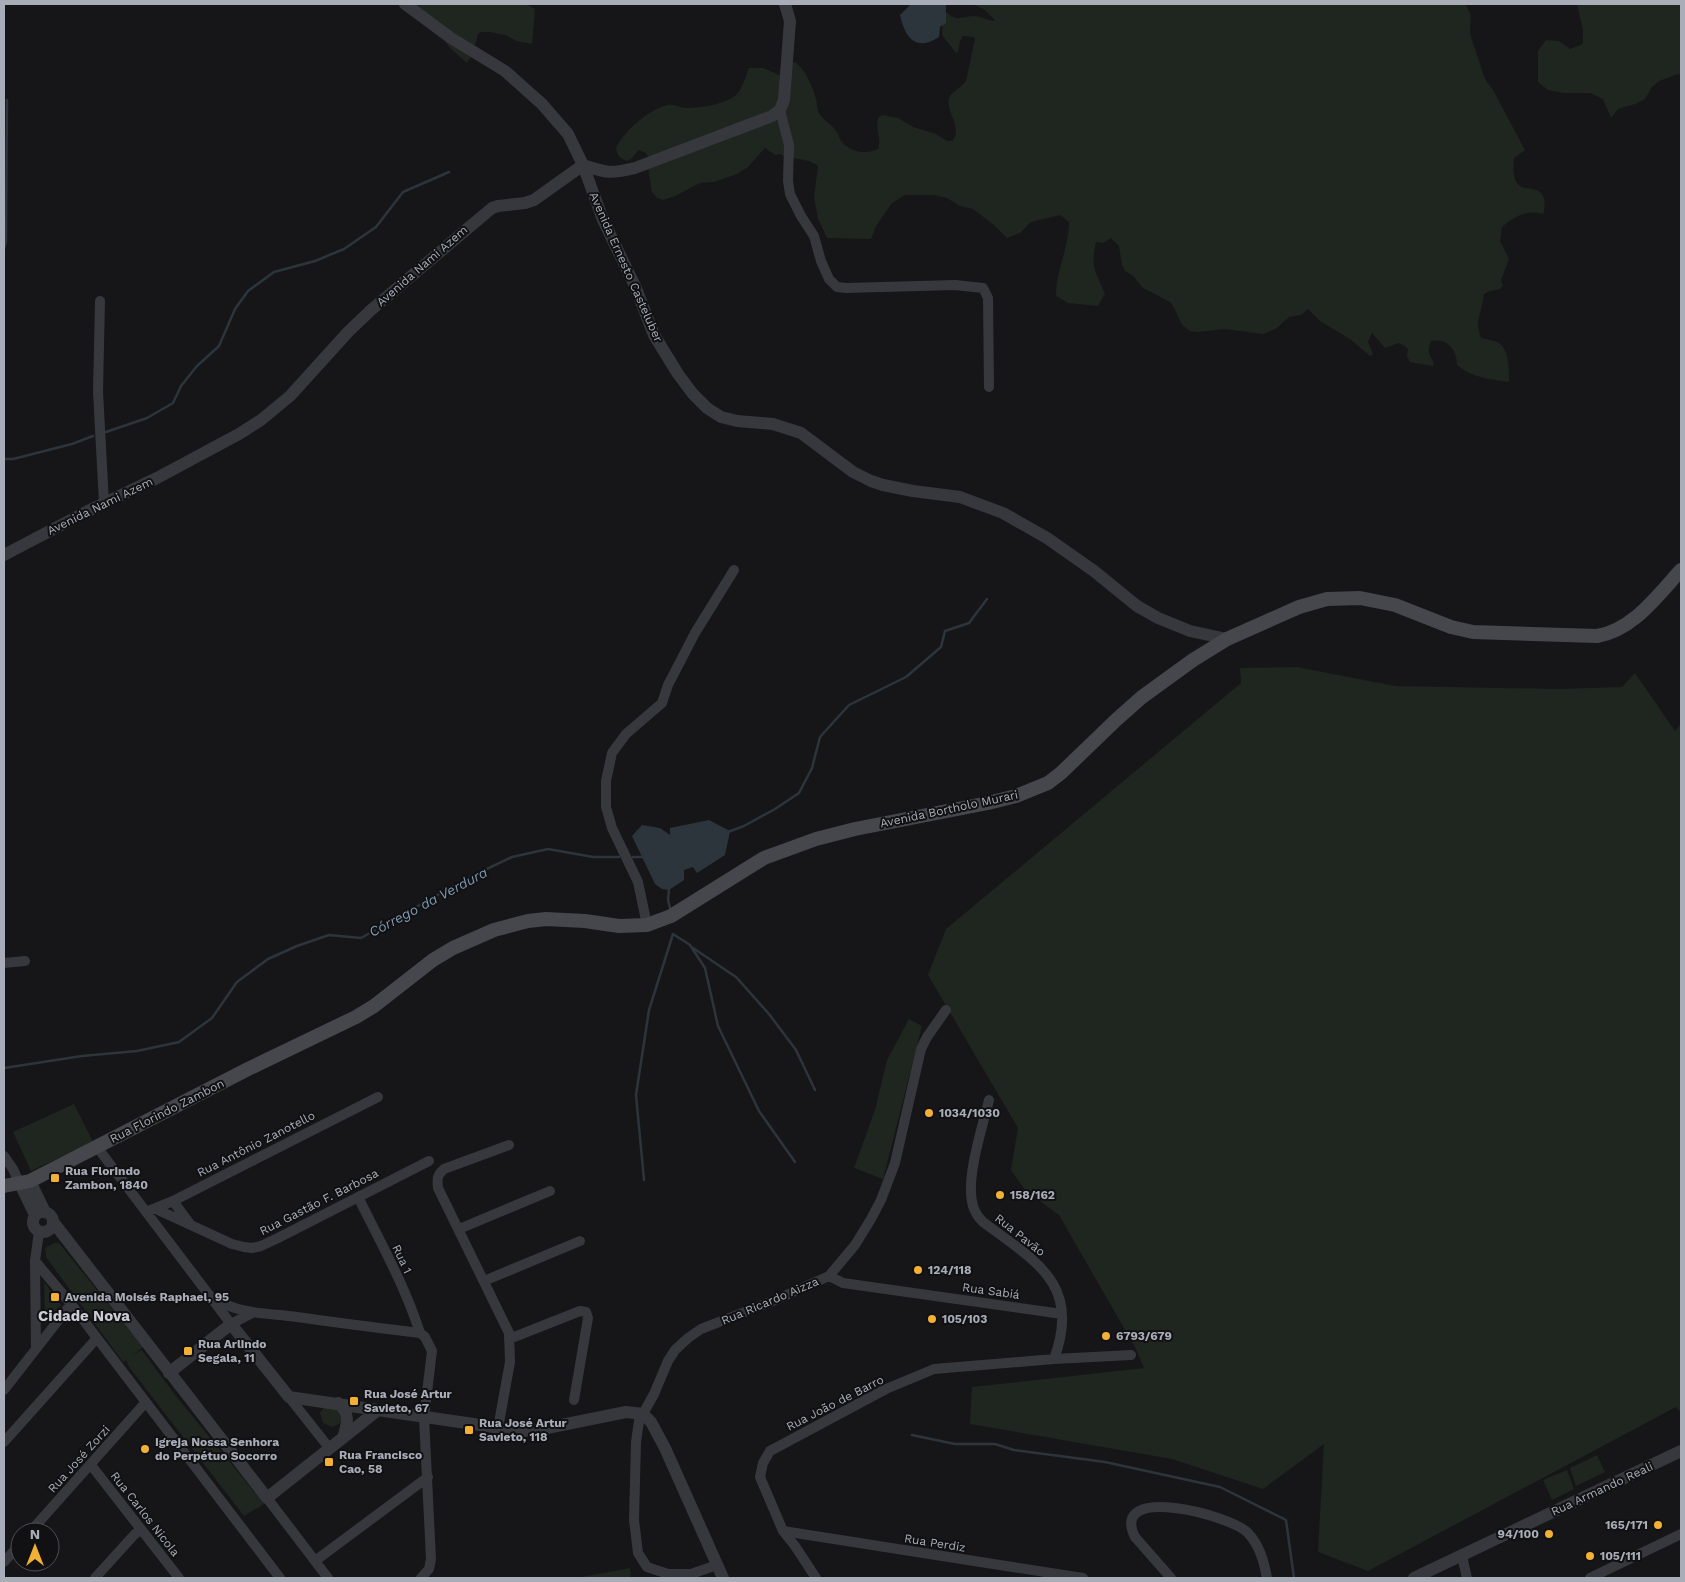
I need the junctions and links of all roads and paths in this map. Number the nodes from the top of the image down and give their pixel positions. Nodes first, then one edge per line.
1 (405, 4) edge
2 (785, 4) edge
3 (780, 110) junction
4 (583, 165) junction
5 (100, 301) dead end
6 (989, 387) dead end
7 (104, 503) junction
8 (4, 555) edge
9 (734, 570) dead end
10 (1681, 570) edge
11 (1227, 639) junction
12 (647, 925) junction
13 (25, 961) dead end
14 (4, 963) edge
15 (946, 1010) dead end
16 (328, 1032) joint
17 (378, 1097) dead end
18 (989, 1100) dead end
19 (509, 1145) dead end
20 (97, 1147) junction
21 (4, 1156) edge
22 (429, 1160) dead end
23 (22, 1179) junction
24 (4, 1186) edge
25 (550, 1191) dead end
26 (358, 1197) junction
27 (173, 1201) junction
28 (151, 1211) junction
29 (40, 1214) junction
30 (54, 1223) junction
31 (190, 1224) junction
32 (459, 1230) junction
33 (39, 1232) junction
34 (580, 1241) dead end
35 (35, 1261) junction
36 (829, 1276) junction
37 (484, 1281) junction
38 (209, 1296) junction
39 (71, 1304) junction
40 (252, 1313) junction
41 (1062, 1314) junction
42 (231, 1324) junction
43 (420, 1333) junction
44 (97, 1338) junction
45 (509, 1339) junction
46 (36, 1349) junction
47 (1131, 1355) dead end
48 (1054, 1359) junction
49 (169, 1373) junction
50 (4, 1390) edge
51 (289, 1397) junction
52 (574, 1400) dead end
53 (145, 1403) junction
54 (338, 1403) junction
55 (378, 1410) junction
56 (639, 1413) junction
57 (424, 1417) junction
58 (498, 1428) junction
59 (343, 1438) junction
60 (4, 1442) edge
61 (330, 1449) junction
62 (1681, 1451) edge
63 (90, 1465) junction
64 (428, 1477) junction
65 (267, 1498) junction
66 (39, 1522) edge
67 (141, 1529) junction
68 (783, 1532) junction
69 (1681, 1534) edge
70 (1462, 1556) junction
71 (315, 1561) junction
72 (716, 1565) junction
73 (95, 1578) edge
74 (180, 1578) edge
75 (280, 1578) edge
76 (328, 1578) edge
77 (421, 1578) edge
78 (723, 1578) edge
79 (816, 1578) edge
80 (1083, 1578) edge
81 (1171, 1578) edge
82 (1267, 1578) edge
83 (1414, 1578) edge
84 (1466, 1578) edge
85 (1590, 1578) edge

1 - 4 street, Avenida Ernesto Casteluber
2 - 3 street
3 - 4 street
3 - 6 street
4 - 7 street, Avenida Nami Azem
4 - 11 street, Avenida Ernesto Casteluber
5 - 7 street
7 - 8 street, Avenida Nami Azem
9 - 12 street
10 - 11 main road, Avenida Bortholo Murari
11 - 12 main road, Avenida Bortholo Murari
12 - 16 main road, Avenida Bortholo Murari
13 - 14 street
15 - 36 street, Rua Ricardo Aizza
16 - 20 main road, Rua Florindo Zambon
17 - 27 street, Rua Antônio Zanotello
18 - 41 street, Rua Pavão
19 - 32 street
20 - 23 main road, Rua Florindo Zambon
20 - 28 street
21 - 23 street
22 - 26 street, Rua Gastão F. Barbosa
23 - 24 main road, Rua Florindo Zambon
23 - 29 street
25 - 32 street
26 - 31 street, Rua Gastão F. Barbosa
26 - 43 street, Rua 1
27 - 28 street, Rua Antônio Zanotello
27 - 31 street
28 - 31 street, Rua Gastão F. Barbosa
28 - 38 street
29 - 30 street
29 - 33 street
30 - 33 street
30 - 49 street
32 - 37 street
33 - 35 street
34 - 37 street
35 - 39 street
35 - 46 street
36 - 41 street, Rua Sabiá
36 - 56 street, Rua Ricardo Aizza
37 - 45 street
38 - 40 street
38 - 42 street
39 - 44 street
39 - 46 street
40 - 42 street
40 - 43 street
41 - 48 street, Rua Pavão
42 - 49 street
42 - 51 street
43 - 57 street, Rua 1
44 - 53 street
44 - 60 street
45 - 52 street
45 - 58 street
46 - 50 street
47 - 48 street, Rua João de Barro
48 - 68 street, Rua João de Barro
49 - 65 street
51 - 54 street
51 - 61 street
53 - 63 street, Rua José Zorzi
53 - 75 street
54 - 55 street
54 - 59 street
55 - 57 street
55 - 59 street
56 - 58 street
56 - 72 street
56 - 72 street, Rua Ricardo Aizza
57 - 58 street
57 - 64 street, Rua 1
59 - 61 street
61 - 65 street
62 - 70 street, Rua Armando Reali
63 - 66 street, Rua José Zorzi
63 - 67 street, Rua Carlos Nicola
64 - 71 street
64 - 77 street, Rua 1
65 - 71 street
67 - 73 street
67 - 74 street, Rua Carlos Nicola
68 - 79 street, Rua João de Barro
68 - 80 street, Rua Perdiz
69 - 85 street
70 - 83 street, Rua Armando Reali
70 - 84 street
71 - 76 street
72 - 78 street
81 - 82 street

